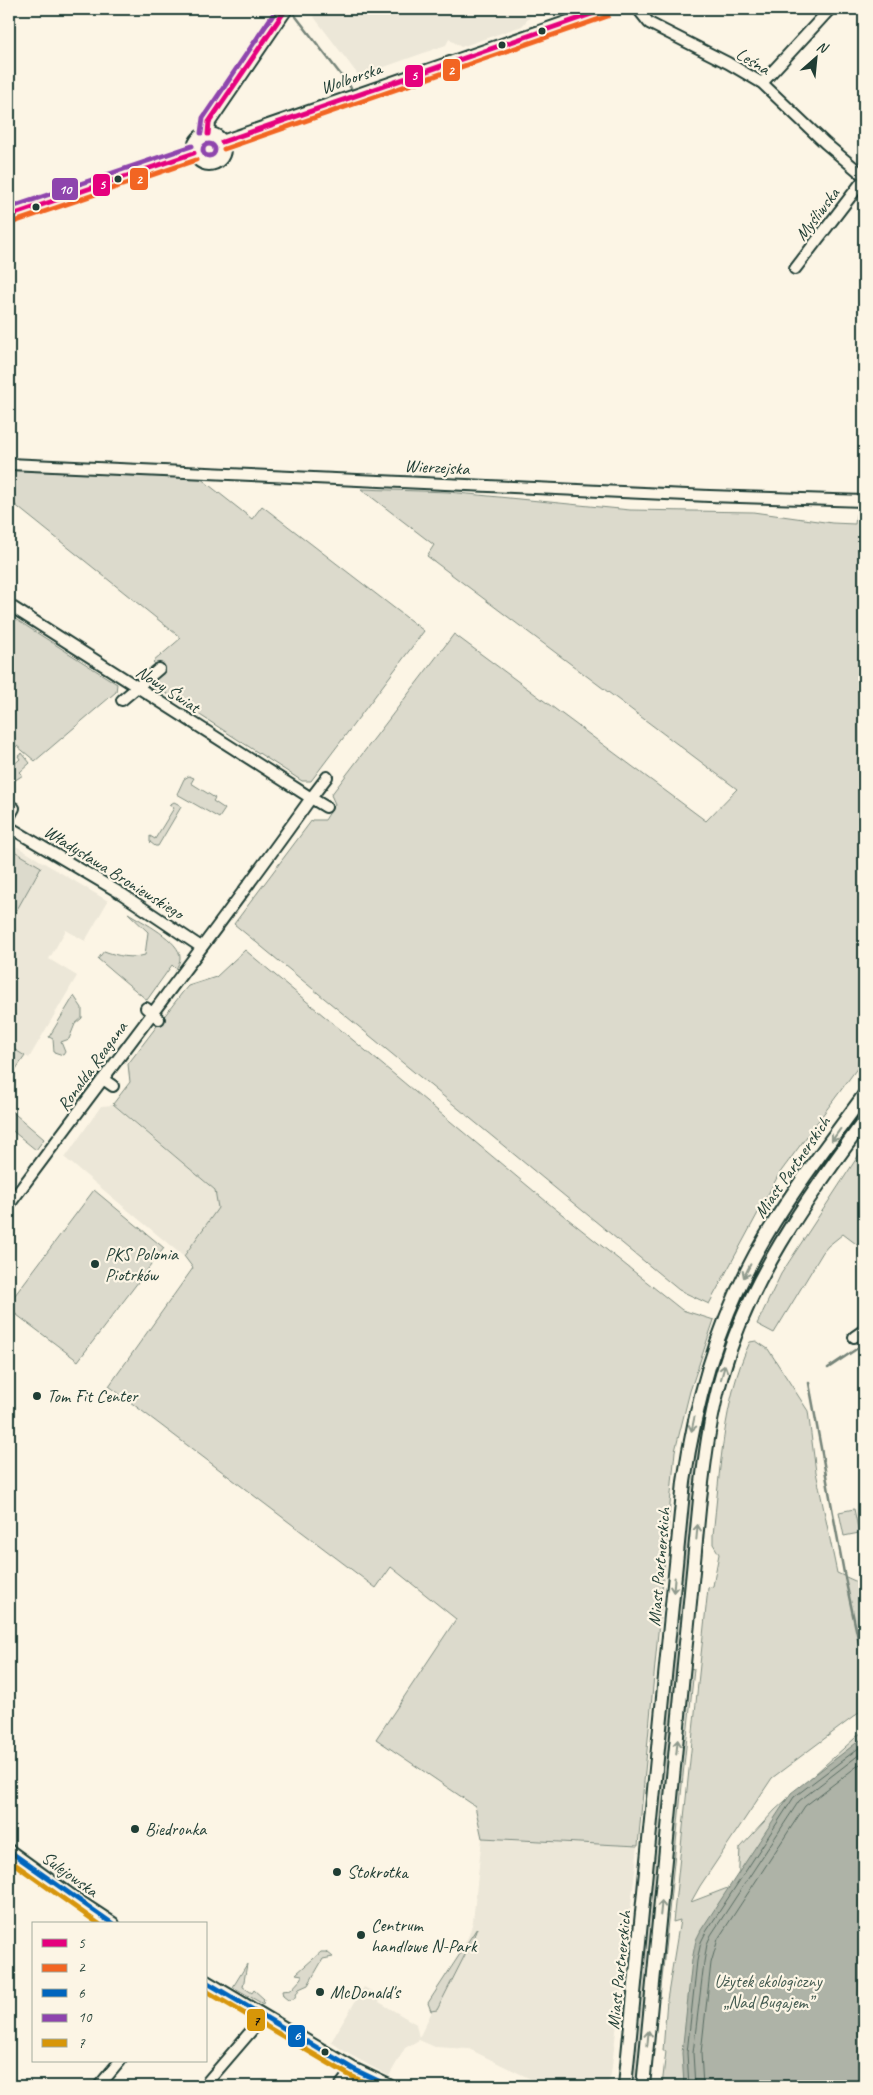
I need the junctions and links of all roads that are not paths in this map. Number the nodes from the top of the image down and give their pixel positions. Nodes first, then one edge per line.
1 (285, 9) edge
2 (606, 9) edge
3 (638, 9) edge
4 (830, 9) edge
5 (762, 83) junction
6 (208, 134) junction
7 (222, 142) junction
8 (194, 153) junction
9 (864, 177) edge
10 (9, 216) edge
11 (795, 269) dead end
12 (9, 464) edge
13 (864, 501) edge
14 (9, 605) edge
15 (159, 669) dead end
16 (137, 688) junction
17 (122, 700) dead end
18 (327, 777) dead end
19 (311, 798) junction
20 (326, 807) dead end
21 (9, 827) edge
22 (201, 947) junction
23 (103, 1079) junction
24 (113, 1086) dead end
25 (864, 1095) edge
26 (864, 1121) edge
27 (9, 1205) edge
28 (864, 1330) edge
29 (854, 1337) dead end
30 (9, 1850) edge
31 (110, 1922) edge
32 (208, 1983) edge
33 (264, 2016) junction
34 (119, 2062) edge
35 (353, 2069) junction
36 (98, 2086) edge
37 (204, 2086) edge
38 (340, 2086) edge
39 (389, 2086) edge
40 (626, 2086) edge
41 (643, 2086) edge

1 - 6 main road
2 - 7 main road, Wolborska
3 - 5 street, Leśna
4 - 5 street
5 - 9 street, Leśna
6 - 7 main road
6 - 8 main road
7 - 8 main road
8 - 10 main road
9 - 11 street, Myśliwska
12 - 13 street, Wierzejska
14 - 16 street, Nowy Świat
15 - 16 street
16 - 17 street
16 - 19 street, Nowy Świat
18 - 19 street
19 - 20 street, Nowy Świat
19 - 22 street
21 - 22 street, Władysława Broniewskiego
22 - 23 street, Ronalda Reagana
23 - 24 street
23 - 27 street, Ronalda Reagana
25 -> 40 main road, Miast Partnerskich
41 -> 26 main road, Miast Partnerskich
28 - 29 street
30 - 31 main road, Sulejowska
32 - 33 main road
33 - 35 main road
33 - 37 street
34 - 36 street
35 - 38 street
35 - 39 main road

